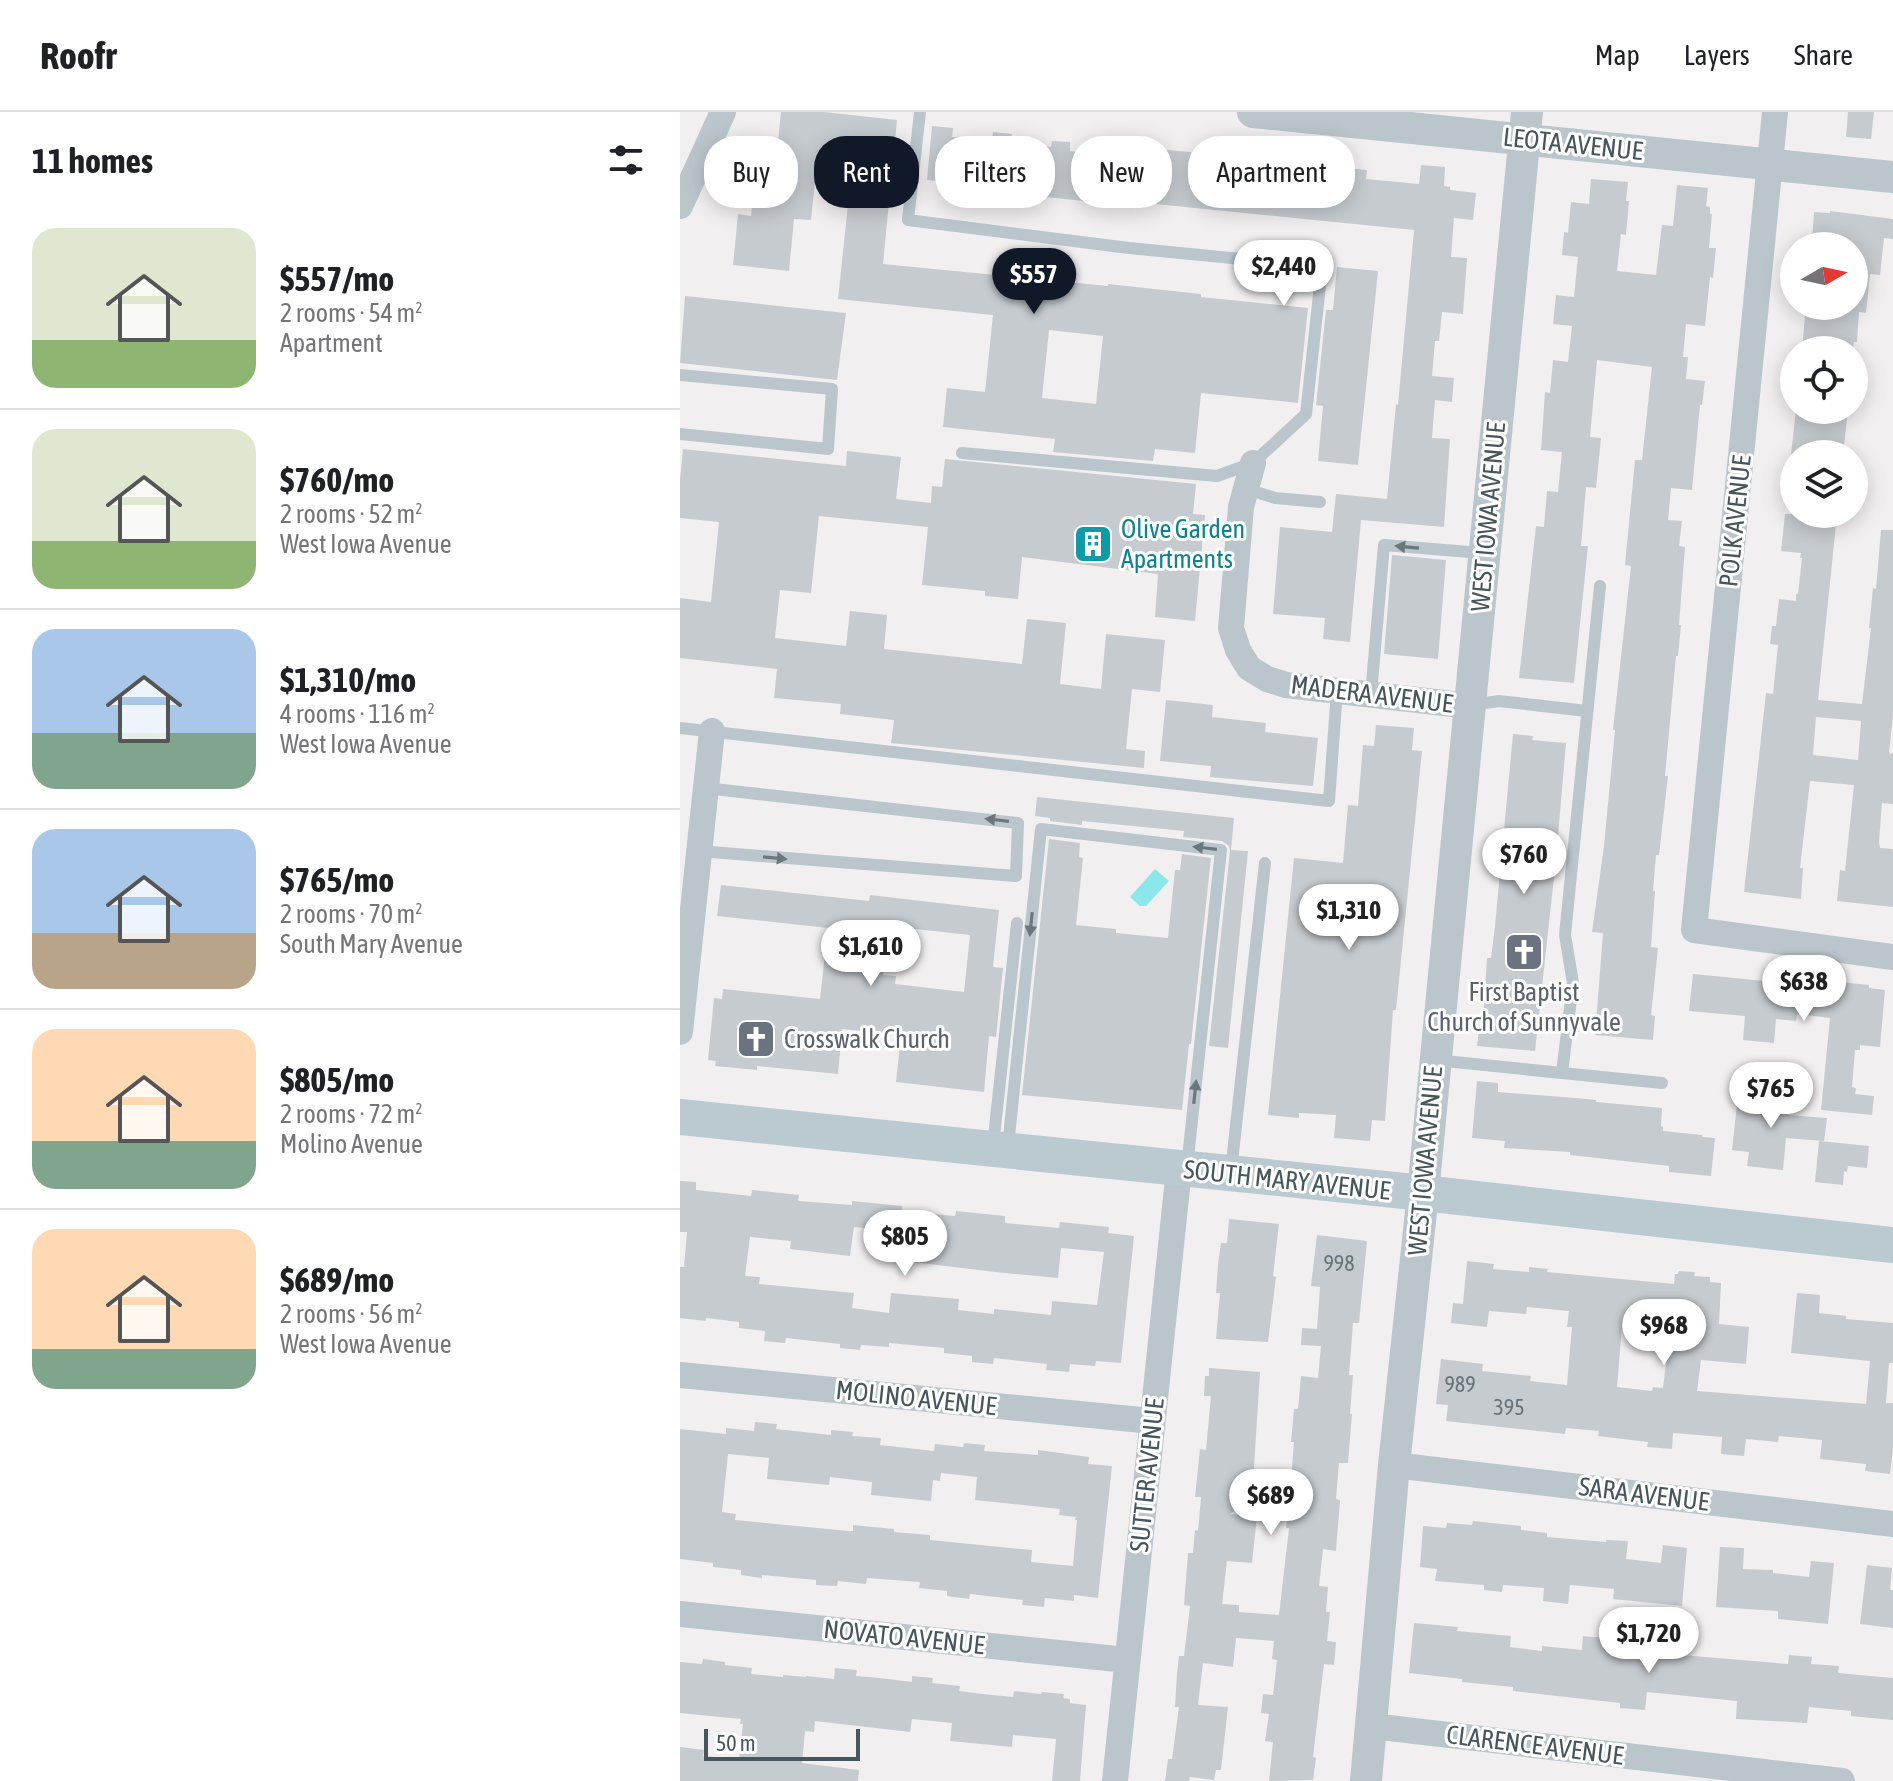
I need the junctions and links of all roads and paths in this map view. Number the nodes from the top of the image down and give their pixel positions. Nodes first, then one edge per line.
1 (723, 112) edge
2 (920, 112) edge
3 (1253, 112) edge
4 (1775, 112) edge
5 (1288, 114) edge
6 (1526, 126) edge
7 (1770, 164) junction
8 (1893, 177) edge
9 (680, 206) edge
10 (680, 375) edge
11 (680, 434) edge
12 (962, 453) dead end
13 (1253, 463) junction
14 (1246, 489) junction
15 (1320, 502) dead end
16 (1485, 553) junction
17 (1600, 586) dead end
18 (1337, 690) junction
19 (1371, 694) junction
20 (1470, 706) junction
21 (1587, 711) junction
22 (680, 728) edge
23 (712, 731) junction
24 (705, 788) junction
25 (698, 851) junction
26 (1265, 863) dead end
27 (1017, 923) dead end
28 (1893, 957) edge
29 (680, 1032) edge
30 (1434, 1060) junction
31 (1562, 1073) junction
32 (1662, 1083) dead end
33 (680, 1117) edge
34 (1000, 1150) junction
35 (1183, 1170) junction
36 (1231, 1174) junction
37 (1423, 1193) junction
38 (1893, 1245) edge
39 (680, 1375) edge
40 (1152, 1421) junction
41 (1394, 1465) junction
42 (1893, 1524) edge
43 (680, 1614) edge
44 (1127, 1660) junction
45 (1372, 1726) junction
46 (1115, 1781) edge
47 (1366, 1781) edge
48 (1842, 1781) edge

1 - 9 street
2 - 13 lane
3 - 5 street, LEOTA AVENUE
4 - 7 street, POLK AVENUE
5 - 6 street, LEOTA AVENUE
6 - 7 street, LEOTA AVENUE
6 - 16 street, WEST IOWA AVENUE
7 - 8 street, LEOTA AVENUE
7 - 28 street, POLK AVENUE
10 - 11 lane
12 - 13 lane
13 - 14 street, MADERA AVENUE
14 - 15 lane
14 - 18 street, MADERA AVENUE
16 -> 19 lane
16 - 20 street, WEST IOWA AVENUE
17 - 21 lane
18 - 19 street, MADERA AVENUE
18 - 23 lane
19 - 20 street, MADERA AVENUE
20 - 21 lane
20 - 30 street, WEST IOWA AVENUE
21 - 31 lane
22 - 23 lane
23 - 24 street
24 - 25 street
25 -> 24 lane
25 - 29 street
26 - 36 lane
27 - 34 lane
30 - 31 lane
30 - 37 street, WEST IOWA AVENUE
31 - 32 lane
33 - 34 main road, SOUTH MARY AVENUE
34 - 35 main road, SOUTH MARY AVENUE
35 -> 34 lane
35 - 36 main road, SOUTH MARY AVENUE
35 - 40 street, SUTTER AVENUE
36 - 37 main road, SOUTH MARY AVENUE
37 - 38 main road, SOUTH MARY AVENUE
37 - 41 street, WEST IOWA AVENUE
39 - 40 street, MOLINO AVENUE
40 - 44 street, SUTTER AVENUE
41 - 42 street, SARA AVENUE
41 - 45 street, WEST IOWA AVENUE
43 - 44 street, NOVATO AVENUE
44 - 46 street, SUTTER AVENUE
45 - 47 street, WEST IOWA AVENUE
45 - 48 street, CLARENCE AVENUE

